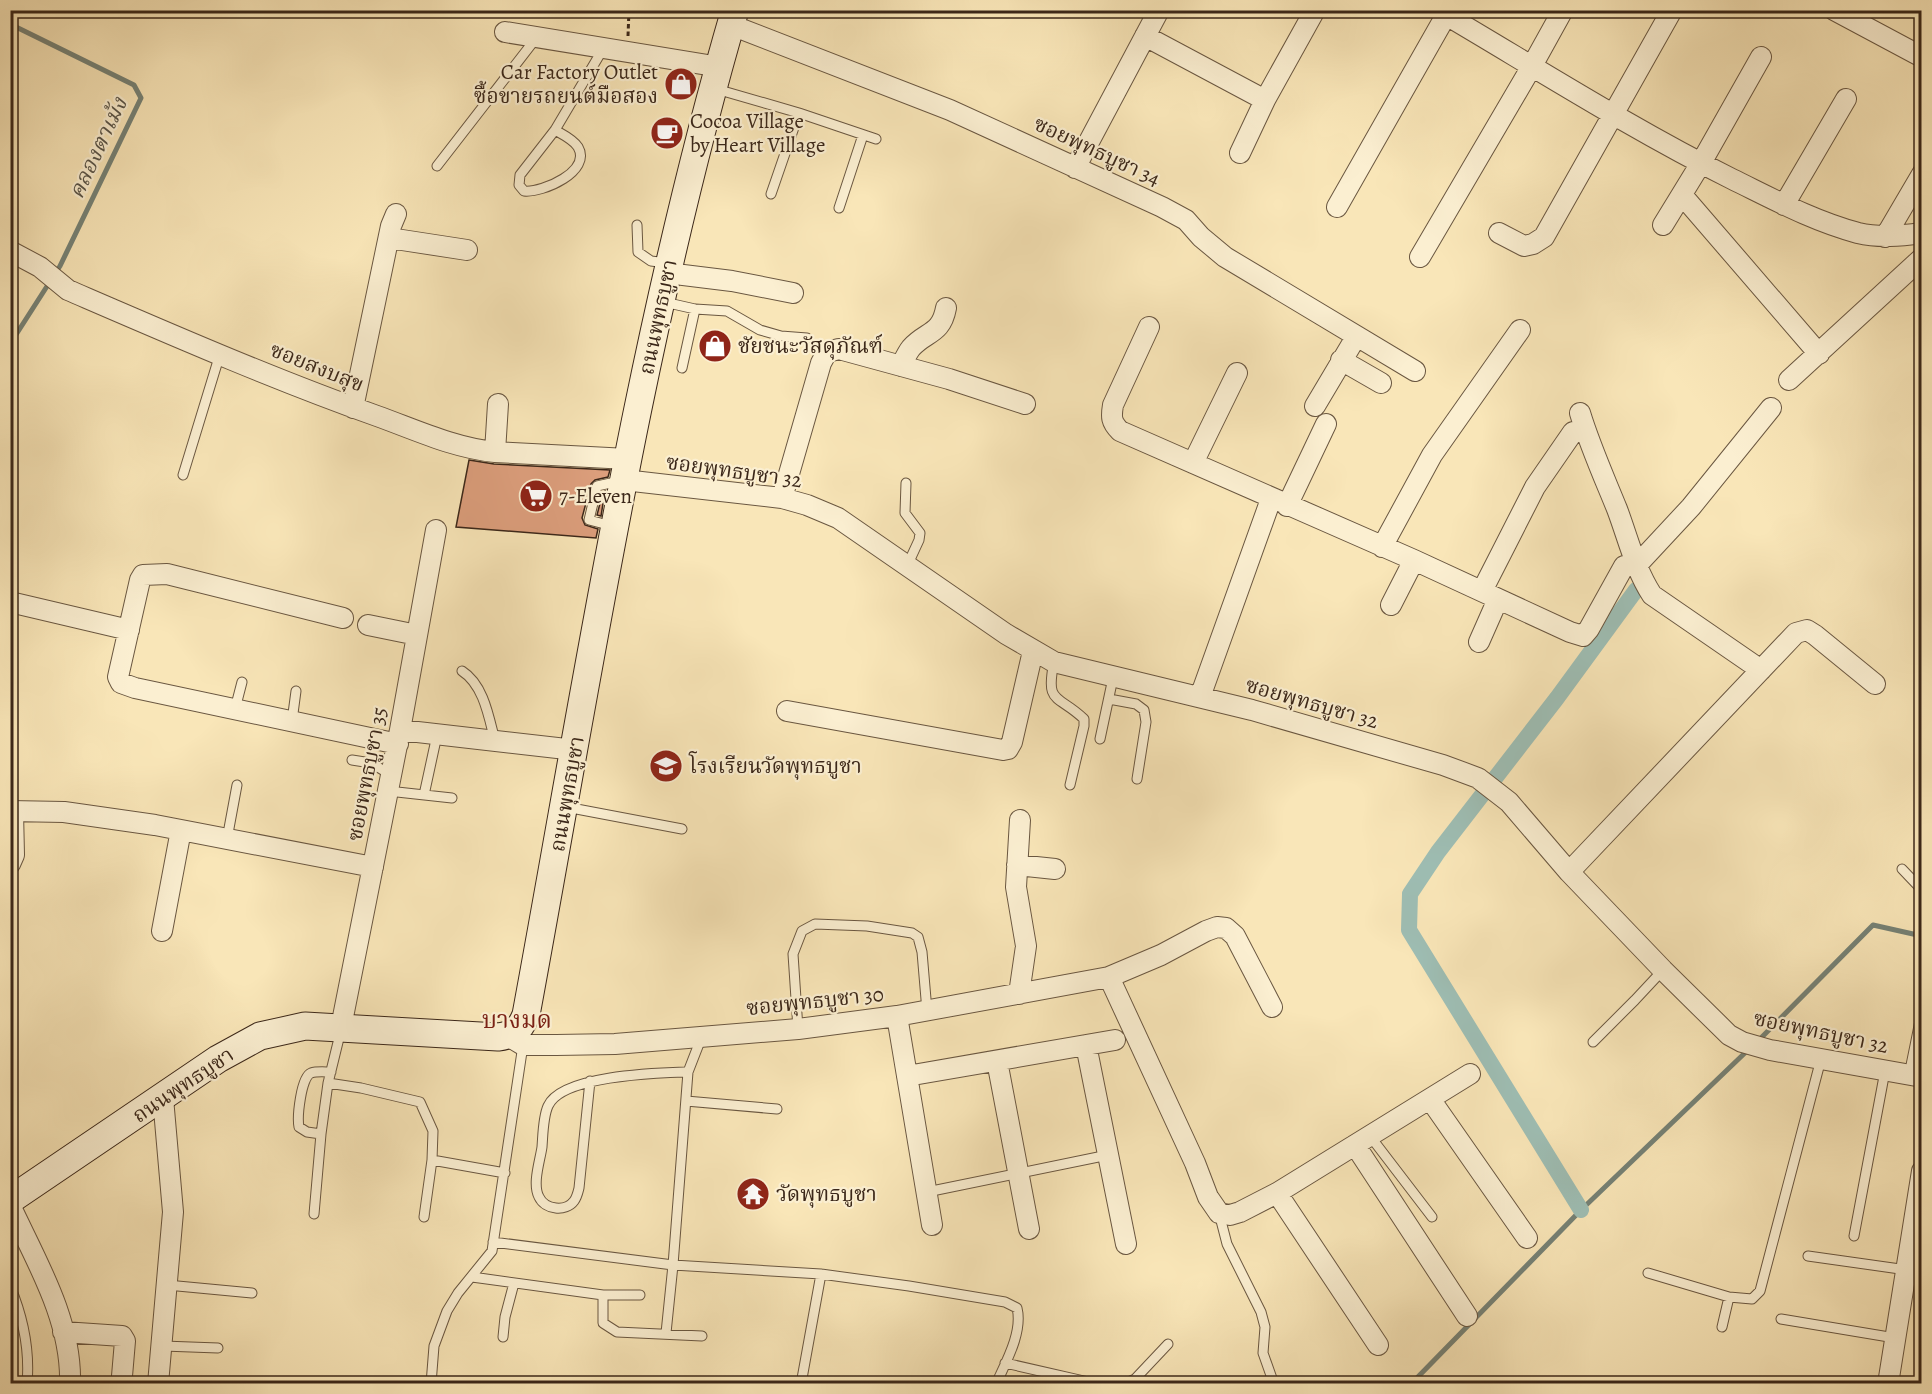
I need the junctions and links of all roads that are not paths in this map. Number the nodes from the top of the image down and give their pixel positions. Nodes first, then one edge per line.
1 (1159, 10) edge
2 (1315, 10) edge
3 (1563, 10) edge
4 (1672, 10) edge
5 (1834, 10) edge
6 (1448, 13) edge
7 (733, 18) edge
8 (505, 32) dead end
9 (1145, 36) junction
10 (537, 38) junction
11 (603, 49) junction
12 (1761, 57) dead end
13 (1922, 57) edge
14 (1532, 66) junction
15 (717, 78) junction
16 (1846, 99) dead end
17 (1265, 100) junction
18 (799, 112) junction
19 (1614, 115) junction
20 (555, 130) junction
21 (863, 135) junction
22 (876, 139) dead end
23 (1240, 153) dead end
24 (1701, 163) junction
25 (437, 166) dead end
26 (1075, 168) junction
27 (1922, 174) edge
28 (771, 195) dead end
29 (1682, 195) junction
30 (1784, 205) junction
31 (1337, 207) dead end
32 (839, 208) dead end
33 (396, 214) dead end
34 (637, 225) dead end
35 (1663, 225) dead end
36 (1499, 233) dead end
37 (1922, 233) edge
38 (1886, 237) junction
39 (388, 238) junction
40 (467, 249) dead end
41 (10, 251) edge
42 (1420, 257) dead end
43 (1922, 258) edge
44 (669, 268) junction
45 (793, 293) dead end
46 (661, 302) junction
47 (946, 308) dead end
48 (695, 309) junction
49 (1149, 327) dead end
50 (1520, 330) dead end
51 (1356, 337) junction
52 (807, 338) dead end
53 (220, 354) junction
54 (1819, 354) junction
55 (1341, 360) junction
56 (901, 366) junction
57 (682, 368) dead end
58 (1415, 371) dead end
59 (1237, 373) dead end
60 (1789, 380) dead end
61 (1381, 383) dead end
62 (498, 404) dead end
63 (1025, 404) dead end
64 (1315, 406) dead end
65 (353, 408) junction
66 (1771, 408) dead end
67 (1580, 413) dead end
68 (1326, 424) dead end
69 (1573, 432) dead end
70 (495, 452) junction
71 (1193, 463) junction
72 (626, 469) junction
73 (183, 475) dead end
74 (906, 483) dead end
75 (782, 498) junction
76 (1279, 502) junction
77 (436, 530) dead end
78 (1382, 547) junction
79 (1414, 560) junction
80 (907, 566) junction
81 (1630, 566) junction
82 (1490, 595) junction
83 (10, 602) edge
84 (1391, 605) dead end
85 (343, 618) dead end
86 (368, 625) dead end
87 (129, 630) junction
88 (417, 635) junction
89 (1479, 642) dead end
90 (1033, 651) junction
91 (1054, 662) junction
92 (1761, 670) junction
93 (462, 671) dead end
94 (1113, 678) junction
95 (242, 682) dead end
96 (1875, 684) dead end
97 (296, 691) dead end
98 (1200, 697) junction
99 (1109, 699) junction
100 (235, 709) junction
101 (787, 711) dead end
102 (292, 721) junction
103 (437, 735) junction
104 (399, 737) junction
105 (1100, 739) dead end
106 (495, 741) junction
107 (575, 750) junction
108 (352, 760) dead end
109 (1137, 779) dead end
110 (390, 783) junction
111 (237, 785) dead end
112 (1070, 785) dead end
113 (424, 795) junction
114 (452, 798) dead end
115 (564, 807) junction
116 (12, 811) edge
117 (1020, 820) dead end
118 (682, 829) dead end
119 (181, 830) junction
120 (227, 839) junction
121 (10, 864) edge
122 (1017, 866) junction
123 (373, 867) junction
124 (1055, 869) dead end
125 (1902, 869) dead end
126 (1569, 872) junction
127 (1922, 890) edge
128 (162, 931) dead end
129 (1663, 970) junction
130 (1109, 977) junction
131 (1019, 994) junction
132 (1272, 1007) dead end
133 (927, 1011) junction
134 (1922, 1011) edge
135 (897, 1016) junction
136 (341, 1026) junction
137 (798, 1029) junction
138 (702, 1036) junction
139 (516, 1040) junction
140 (1115, 1040) dead end
141 (1593, 1042) dead end
142 (1086, 1046) junction
143 (1821, 1059) junction
144 (997, 1060) junction
145 (1885, 1070) junction
146 (331, 1072) junction
147 (688, 1072) junction
148 (1470, 1074) dead end
149 (907, 1076) junction
150 (1915, 1076) edge
151 (590, 1081) junction
152 (328, 1083) junction
153 (163, 1098) junction
154 (1430, 1099) junction
155 (686, 1101) junction
156 (777, 1108) dead end
157 (321, 1134) junction
158 (1362, 1141) junction
159 (1108, 1155) junction
160 (432, 1160) junction
161 (1922, 1171) edge
162 (504, 1173) junction
163 (1018, 1174) junction
164 (927, 1192) junction
165 (1277, 1193) junction
166 (10, 1200) edge
167 (10, 1205) edge
168 (1219, 1213) junction
169 (314, 1214) dead end
170 (424, 1217) dead end
171 (1432, 1217) dead end
172 (932, 1225) dead end
173 (1029, 1229) dead end
174 (1917, 1234) edge
175 (1854, 1236) dead end
176 (1527, 1238) dead end
177 (493, 1242) junction
178 (1126, 1244) dead end
179 (1808, 1256) dead end
180 (673, 1265) junction
181 (1907, 1270) junction
182 (1648, 1273) dead end
183 (821, 1274) junction
184 (472, 1277) junction
185 (514, 1283) junction
186 (167, 1284) junction
187 (10, 1286) edge
188 (252, 1293) dead end
189 (640, 1294) dead end
190 (603, 1296) junction
191 (1729, 1297) junction
192 (1467, 1316) dead end
193 (1781, 1319) dead end
194 (1722, 1327) dead end
195 (63, 1332) junction
196 (666, 1334) junction
197 (702, 1336) dead end
198 (503, 1337) dead end
199 (1895, 1338) junction
200 (1168, 1344) dead end
201 (1378, 1345) dead end
202 (163, 1346) junction
203 (218, 1348) dead end
204 (1005, 1363) junction
205 (123, 1376) dead end
206 (27, 1383) edge
207 (70, 1383) edge
208 (158, 1383) edge
209 (431, 1383) edge
210 (801, 1383) edge
211 (996, 1383) edge
212 (1097, 1383) edge
213 (1124, 1383) edge
214 (1274, 1383) edge
215 (1888, 1383) edge

1 - 9 street
2 - 17 street
3 - 14 street
4 - 19 street
5 - 13 street
6 - 14 street
6 - 31 street
7 - 15 main road, ถนนพุทธบูชา
7 - 26 street, ซอยพุทธบูชา 34
8 - 10 street
9 - 17 street
9 - 26 street
10 - 11 street
10 - 25 lane
11 - 15 street
11 - 20 lane
12 - 24 street
14 - 19 street
14 - 42 street
15 - 18 lane
15 - 44 main road, ถนนพุทธบูชา
16 - 30 street
17 - 23 street
18 - 21 lane
18 - 28 lane
19 - 24 street
19 - 36 street
20 - 20 lane
21 - 22 lane
21 - 32 lane
24 - 29 street
24 - 30 street
26 - 51 street, ซอยพุทธบูชา 34
27 - 38 street
29 - 35 street
29 - 54 street
30 - 38 street
33 - 39 street
34 - 44 lane
37 - 38 street
39 - 40 street
39 - 65 street
41 - 53 street, ซอยสงบสุข
43 - 54 street
44 - 45 street
44 - 46 main road, ถนนพุทธบูชา
46 - 48 lane
46 - 72 main road, ถนนพุทธบูชา
47 - 56 street
48 - 52 lane
48 - 57 lane
49 - 71 street
50 - 78 street
51 - 55 street
51 - 58 street, ซอยพุทธบูชา 34
53 - 65 street, ซอยสงบสุข
53 - 73 lane
54 - 60 street
55 - 61 street
55 - 64 street
56 - 63 street
56 - 75 street
59 - 71 street
62 - 70 street
65 - 70 street, ซอยสงบสุข
66 - 81 street
67 - 81 street
68 - 76 street
69 - 82 street
70 - 72 street, ซอยสงบสุข
71 - 76 street
72 - 75 street, ซอยพุทธบูชา 32
72 - 107 main road, ถนนพุทธบูชา
74 - 80 lane
75 - 80 street, ซอยพุทธบูชา 32
76 - 78 street
76 - 98 street
77 - 88 street, ซอยพุทธบูชา 35
78 - 79 street
79 - 82 street
79 - 84 street
80 - 90 street, ซอยพุทธบูชา 32
81 - 82 street
81 - 92 street
82 - 89 street
83 - 87 street
85 - 87 street
86 - 88 street
87 - 100 street
88 - 104 street, ซอยพุทธบูชา 35
90 - 91 street, ซอยพุทธบูชา 32
90 - 101 street
91 - 94 street, ซอยพุทธบูชา 32
91 - 112 lane
92 - 96 street
92 - 126 street
93 - 106 lane
94 - 98 street, ซอยพุทธบูชา 32
94 - 99 lane
95 - 100 lane
97 - 102 lane
98 - 126 street, ซอยพุทธบูชา 32
99 - 105 lane
99 - 109 lane
100 - 102 street
102 - 104 street
103 - 104 street
103 - 106 street
103 - 113 lane
104 - 110 street, ซอยพุทธบูชา 35
106 - 107 street
107 - 115 main road, ถนนพุทธบูชา
108 - 110 lane
110 - 113 lane
110 - 123 street, ซอยพุทธบูชา 35
111 - 120 lane
113 - 114 lane
115 - 118 lane
115 - 139 main road, ถนนพุทธบูชา
116 - 119 street
116 - 121 street
117 - 122 street
119 - 120 street
119 - 128 street
120 - 123 street
122 - 124 street
122 - 131 street
123 - 136 street, ซอยพุทธบูชา 35
125 - 127 lane
126 - 129 street, ซอยพุทธบูชา 32
129 - 141 lane
129 - 143 street, ซอยพุทธบูชา 32
130 - 131 street, ซอยพุทธบูชา 30
130 - 132 street, ซอยพุทธบูชา 30
130 - 168 street
131 - 133 street, ซอยพุทธบูชา 30
133 - 135 street, ซอยพุทธบูชา 30
133 - 137 lane
134 - 150 lane
135 - 137 street, ซอยพุทธบูชา 30
135 - 149 street
136 - 139 main road, ถนนพุทธบูชา
136 - 146 lane
136 - 153 main road, ถนนพุทธบูชา
137 - 138 street, ซอยพุทธบูชา 30
138 - 139 street, ซอยพุทธบูชา 30
138 - 147 lane
139 - 162 lane
140 - 142 street
142 - 144 street
142 - 159 street
143 - 145 street, ซอยพุทธบูชา 32
143 - 191 lane
144 - 149 street
144 - 163 street
145 - 150 street, ซอยพุทธบูชา 32
145 - 175 lane
146 - 152 lane
146 - 157 lane
147 - 151 lane
147 - 155 lane
148 - 154 street
149 - 164 street
151 - 151 lane
152 - 157 lane
152 - 160 lane
153 - 166 main road, ถนนพุทธบูชา
153 - 186 street
154 - 158 street
154 - 176 street
155 - 156 lane
155 - 180 lane
157 - 169 lane
158 - 165 street
158 - 171 lane
158 - 192 street
159 - 163 lane
159 - 178 street
160 - 162 lane
160 - 170 lane
161 - 174 street
162 - 177 lane
163 - 164 lane
163 - 173 street
164 - 172 street
165 - 168 street
165 - 201 street
167 - 195 street
168 - 214 lane
174 - 181 street
177 - 180 lane
177 - 184 lane
179 - 181 lane
180 - 183 lane
180 - 196 lane
181 - 199 street
182 - 191 lane
183 - 204 lane
183 - 210 lane
184 - 185 lane
184 - 209 lane
185 - 190 lane
185 - 198 lane
186 - 188 lane
186 - 202 street
187 - 206 lane
189 - 190 lane
190 - 196 lane
191 - 194 lane
193 - 199 lane
195 - 205 street
195 - 207 street
196 - 197 lane
199 - 215 street
200 - 213 lane
202 - 203 lane
202 - 208 street
204 - 211 lane
204 - 212 lane

